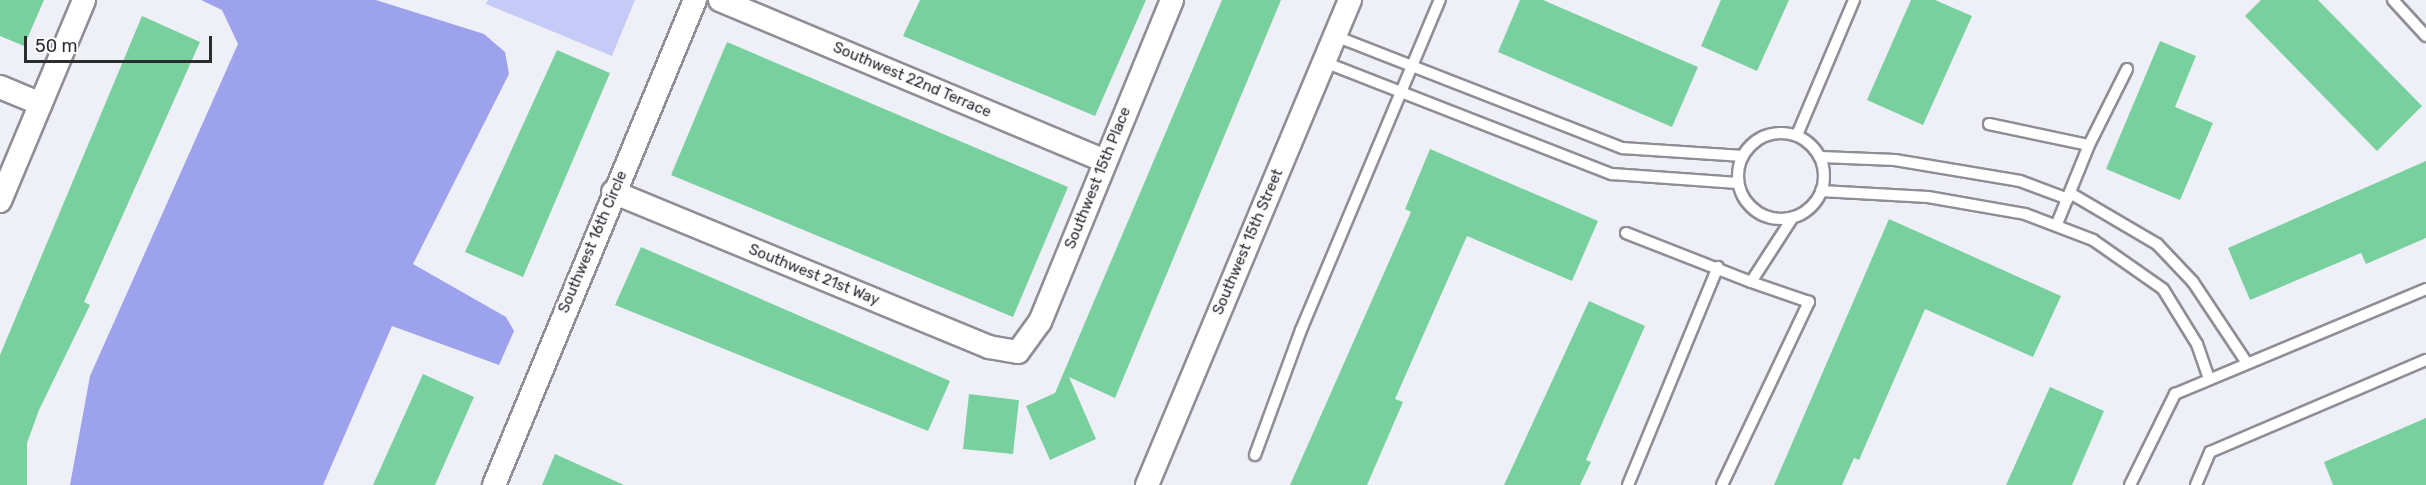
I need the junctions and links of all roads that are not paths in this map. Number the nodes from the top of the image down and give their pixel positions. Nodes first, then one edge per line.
1 (84, 0) edge
2 (695, 0) edge
3 (720, 0) edge
4 (1172, 0) edge
5 (1350, 0) edge
6 (1440, 0) edge
7 (1854, 0) edge
8 (2393, 0) edge
9 (1335, 36) junction
10 (2426, 36) edge
11 (1324, 62) junction
12 (1410, 65) junction
13 (2127, 69) dead end
14 (0, 87) edge
15 (1401, 91) junction
16 (41, 105) junction
17 (1989, 124) dead end
18 (1797, 135) junction
19 (2089, 145) junction
20 (1742, 156) junction
21 (1821, 157) junction
22 (1105, 161) junction
23 (1738, 183) junction
24 (1821, 191) junction
25 (613, 192) junction
26 (2069, 196) junction
27 (0, 201) edge
28 (1793, 218) junction
29 (2056, 224) junction
30 (1626, 233) dead end
31 (1718, 267) junction
32 (1751, 282) junction
33 (2426, 289) edge
34 (1018, 352) joint
35 (2426, 360) edge
36 (2247, 363) junction
37 (2209, 379) junction
38 (1255, 455) dead end
39 (494, 485) edge
40 (1147, 485) edge
41 (1628, 485) edge
42 (1722, 485) edge
43 (2130, 485) edge
44 (2196, 485) edge

1 - 16 street
2 - 25 street, Southwest 16th Circle
3 - 22 street, Southwest 22nd Terrace
4 - 22 street, Southwest 15th Place
5 - 9 street, Southwest 15th Street
6 - 12 lane
7 - 18 lane
8 - 10 lane
9 - 11 street, Southwest 15th Street
9 - 12 lane
11 - 15 lane
11 - 40 street, Southwest 15th Street
12 - 15 lane
12 - 20 lane
13 - 19 lane
14 - 16 street
15 - 23 lane
15 - 38 lane
16 - 27 street
17 - 19 lane
18 - 20 lane
18 - 21 lane
19 - 26 lane
20 - 23 lane
21 - 24 lane
21 - 26 lane
22 - 34 street, Southwest 15th Place
23 - 28 lane
24 - 28 lane
24 - 29 lane
25 - 34 street, Southwest 21st Way
25 - 39 street, Southwest 16th Circle
26 - 29 lane
26 - 36 lane
28 - 32 lane
29 - 37 lane
30 - 31 lane
31 - 32 lane
31 - 41 lane
32 - 42 lane
33 - 36 lane
35 - 44 lane
36 - 37 lane
37 - 43 lane

